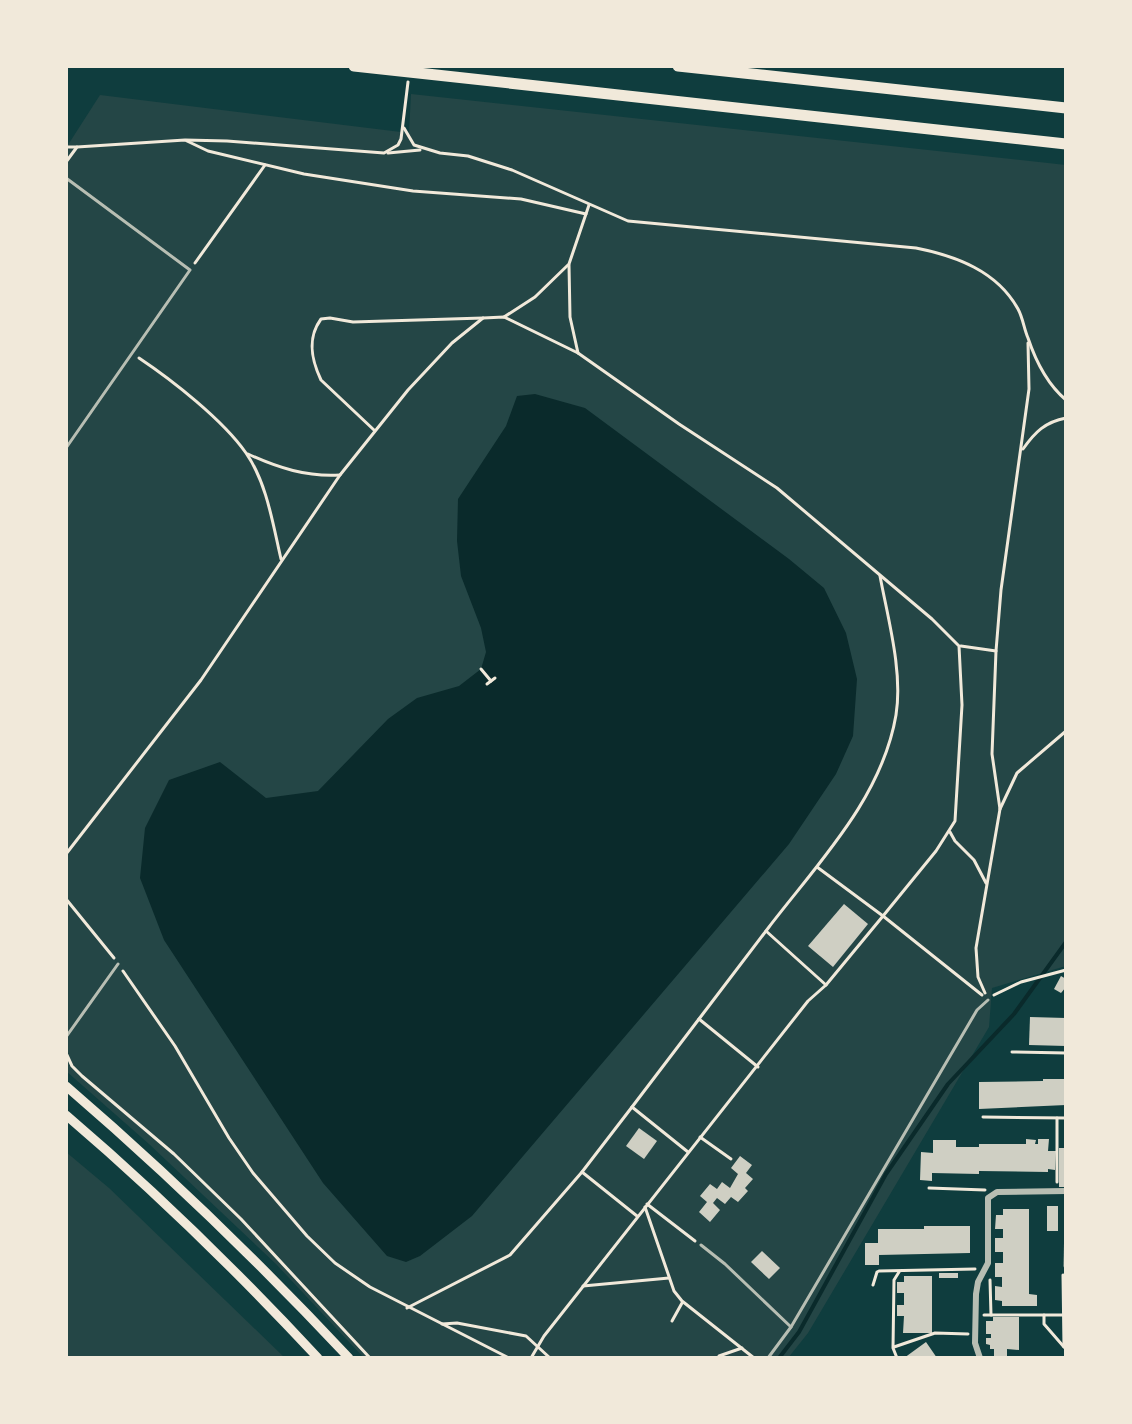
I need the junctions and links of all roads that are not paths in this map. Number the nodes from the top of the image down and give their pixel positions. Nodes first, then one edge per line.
1 (354, 66) edge
2 (678, 66) edge
3 (1066, 108) edge
4 (1066, 144) edge
5 (66, 178) edge
6 (66, 448) edge
7 (118, 964) road end
8 (988, 1000) road end
9 (66, 1037) edge
10 (66, 1086) edge
11 (66, 1115) edge
12 (1066, 1191) edge
13 (1066, 1221) edge
14 (701, 1245) road end
15 (1065, 1266) edge
16 (791, 1327) junction
17 (318, 1358) edge
18 (349, 1358) edge
19 (768, 1358) edge
20 (980, 1358) edge

1 - 4 highway
2 - 3 highway
5 - 6 lane
7 - 9 lane
8 - 16 lane
10 - 18 main road
11 - 17 main road
12 - 20 street
13 - 15 lane
14 - 16 lane
16 - 19 lane

